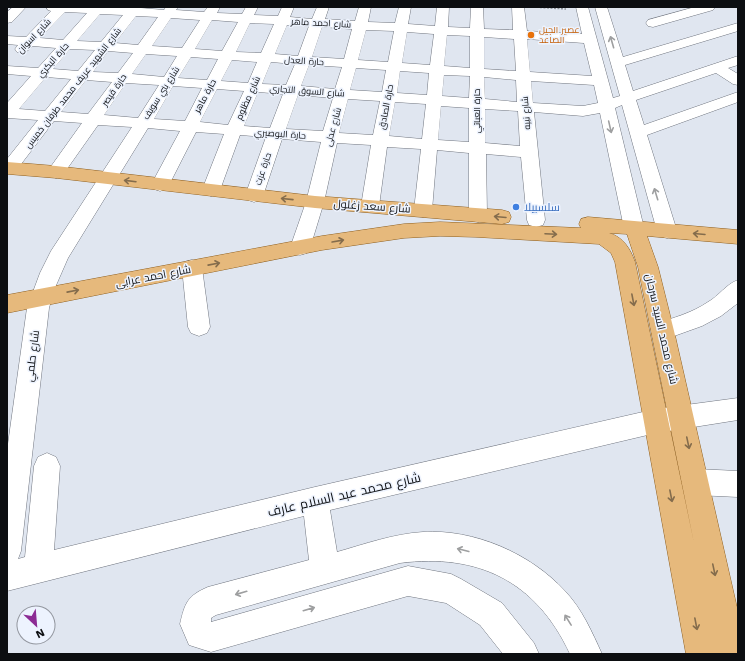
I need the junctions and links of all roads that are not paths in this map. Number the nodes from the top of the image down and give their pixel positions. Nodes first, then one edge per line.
1 (20, 7) edge
2 (52, 7) edge
3 (62, 7) edge
4 (323, 7) edge
5 (365, 7) edge
6 (405, 7) edge
7 (443, 7) edge
8 (477, 7) edge
9 (518, 7) edge
10 (601, 7) edge
11 (709, 7) edge
12 (98, 8) edge
13 (134, 9) edge
14 (582, 9) edge
15 (170, 10) edge
16 (211, 12) edge
17 (249, 13) edge
18 (286, 14) edge
19 (7, 19) edge
20 (317, 23) junction
21 (653, 23) dead end
22 (360, 25) junction
23 (738, 26) edge
24 (401, 28) junction
25 (440, 30) junction
26 (477, 32) junction
27 (520, 35) junction
28 (590, 39) junction
29 (7, 40) edge
30 (29, 41) junction
31 (67, 44) junction
32 (105, 47) junction
33 (142, 49) junction
34 (186, 52) junction
35 (227, 55) junction
36 (266, 58) junction
37 (738, 60) edge
38 (303, 61) junction
39 (618, 63) junction
40 (7, 64) edge
41 (350, 64) junction
42 (394, 67) junction
43 (717, 67) junction
44 (7, 70) edge
45 (437, 70) junction
46 (42, 73) junction
47 (477, 73) junction
48 (82, 76) junction
49 (523, 76) junction
50 (122, 78) junction
51 (738, 81) edge
52 (168, 82) junction
53 (601, 82) junction
54 (211, 85) junction
55 (253, 88) junction
56 (292, 90) junction
57 (342, 94) junction
58 (388, 97) junction
59 (628, 97) junction
60 (738, 97) edge
61 (434, 100) junction
62 (477, 104) junction
63 (606, 105) junction
64 (526, 107) junction
65 (7, 113) edge
66 (50, 116) junction
67 (93, 119) junction
68 (142, 123) junction
69 (189, 127) junction
70 (234, 130) junction
71 (276, 133) junction
72 (638, 133) junction
73 (330, 137) junction
74 (380, 141) junction
75 (430, 145) junction
76 (477, 148) junction
77 (529, 152) junction
78 (8, 168) edge
79 (56, 172) junction
80 (109, 179) junction
81 (160, 185) junction
82 (211, 190) junction
83 (254, 196) junction
84 (315, 202) junction
85 (367, 206) junction
86 (423, 210) junction
87 (478, 215) junction
88 (536, 220) junction
89 (634, 228) junction
90 (667, 231) junction
91 (367, 236) junction
92 (738, 238) edge
93 (300, 248) junction
94 (625, 262) joint
95 (192, 268) junction
96 (738, 288) edge
97 (40, 297) junction
98 (7, 304) edge
99 (199, 327) dead end
100 (663, 331) junction
101 (738, 409) edge
102 (682, 417) junction
103 (656, 421) junction
104 (47, 466) dead end
105 (696, 482) junction
106 (738, 484) edge
107 (315, 500) junction
108 (400, 549) junction
109 (7, 551) edge
110 (38, 568) junction
111 (325, 570) junction
112 (7, 576) edge
113 (408, 581) junction
114 (275, 584) junction
115 (280, 617) junction
116 (523, 654) edge
117 (586, 654) edge
118 (702, 654) edge
119 (732, 654) edge

1 - 19 street
2 - 3 street, شارع احمد ماهر
3 - 12 street, شارع احمد ماهر
3 - 30 street, شارع اسوان
4 - 20 street, حارة عزت
5 - 22 street, شارع عدلى
6 - 24 street, حارة الصادق
7 - 25 street
8 - 26 street, حارة العباتي
9 - 27 street, شارع نبيه
39 -> 10 street
11 - 21 street
12 - 13 street, شارع احمد ماهر
12 - 31 street, حارة البكري
13 - 15 street, شارع احمد ماهر
13 - 32 street, شارع الشهيد عريف محمد طرفان خميس
14 - 28 street, شارع محمد السيد سرحان
15 - 16 street, شارع احمد ماهر
15 - 33 street, حارة قيصر
16 - 17 street, شارع احمد ماهر
16 - 34 street, شارع بني سويف
17 - 18 street, شارع احمد ماهر
17 - 35 street, حارة ماهر
18 - 20 street, شارع احمد ماهر
18 - 36 street, شارع مظلوم
20 - 22 street, شارع احمد ماهر
20 - 38 street, حارة عزت
22 - 24 street, شارع احمد ماهر
22 - 41 street, شارع عدلى
23 - 39 street
24 - 25 street, شارع احمد ماهر
24 - 42 street, حارة الصادق
25 - 26 street, شارع احمد ماهر
25 - 45 street
26 - 27 street, شارع احمد ماهر
26 - 47 street, حارة العباتي
27 - 28 street, شارع احمد ماهر
27 - 49 street, شارع نبيه
28 - 53 street, شارع محمد السيد سرحان
29 - 30 street, حارة العدل
30 - 31 street, حارة العدل
30 - 40 street, شارع اسوان
31 - 32 street, حارة العدل
31 - 46 street, حارة البكري
32 - 33 street, حارة العدل
32 - 48 street, شارع الشهيد عريف محمد طرفان خميس
33 - 34 street, حارة العدل
33 - 50 street, حارة قيصر
34 - 35 street, حارة العدل
34 - 52 street, شارع بني سويف
35 - 36 street, حارة العدل
35 - 54 street, حارة ماهر
36 - 38 street, حارة العدل
36 - 55 street, شارع مظلوم
37 - 43 street, شارع السوق التجاري
38 - 41 street, حارة العدل
38 - 56 street, حارة عزت
39 - 59 street
41 - 42 street, حارة العدل
41 - 57 street, شارع عدلى
42 - 45 street, حارة العدل
42 - 58 street, حارة الصادق
43 - 51 street
43 - 59 street, شارع السوق التجاري
44 - 46 street, شارع السوق التجاري
45 - 47 street, حارة العدل
45 - 61 street
46 - 48 street, شارع السوق التجاري
46 - 65 street, حارة البكري
47 - 49 street, حارة العدل
47 - 62 street, حارة العباتي
48 - 50 street, شارع السوق التجاري
48 - 66 street, شارع الشهيد عريف محمد طرفان خميس
49 - 53 street, حارة العدل
49 - 64 street, شارع نبيه
50 - 52 street, شارع السوق التجاري
50 - 67 street, حارة قيصر
52 - 54 street, شارع السوق التجاري
52 - 68 street, شارع بني سويف
53 - 63 street, شارع محمد السيد سرحان
54 - 55 street, شارع السوق التجاري
54 - 69 street, حارة ماهر
55 - 56 street, شارع السوق التجاري
55 - 70 street, شارع مظلوم
56 - 57 street, شارع السوق التجاري
56 - 71 street, حارة عزت
57 - 58 street, شارع السوق التجاري
57 - 73 street, شارع عدلى
58 - 61 street, شارع السوق التجاري
58 - 74 street, حارة الصادق
59 - 63 street, شارع السوق التجاري
59 - 72 street
60 - 72 street
61 - 62 street, شارع السوق التجاري
61 - 75 street
62 - 64 street, شارع السوق التجاري
62 - 76 street, حارة العباتي
63 - 64 street, شارع السوق التجاري
63 -> 89 street, شارع محمد السيد سرحان
64 - 77 street, شارع نبيه
65 - 66 street, حارة البوصيري
66 - 67 street, حارة البوصيري
66 - 78 street, شارع الشهيد عريف محمد طرفان خميس
67 - 68 street, حارة البوصيري
67 - 79 street, حارة قيصر
68 - 69 street, حارة البوصيري
68 - 80 street, شارع بني سويف
69 - 70 street, حارة البوصيري
69 - 81 street, حارة ماهر
70 - 71 street, حارة البوصيري
70 - 82 street, شارع مظلوم
71 - 73 street, حارة البوصيري
71 - 83 street, حارة عزت
90 -> 72 street
73 - 74 street, حارة البوصيري
73 - 84 street, شارع عدلى
74 - 75 street, حارة البوصيري
74 - 85 street, حارة الصادق
75 - 76 street, حارة البوصيري
75 - 86 street
76 - 77 street, حارة البوصيري
76 - 87 street, حارة العباتي
77 - 88 street, شارع نبيه
78 - 79 main road, شارع سعد زغلول
79 - 80 main road, شارع سعد زغلول
81 -> 80 main road, شارع سعد زغلول
80 - 97 street, شارع حلمي
81 - 82 main road, شارع سعد زغلول
82 - 83 main road, شارع سعد زغلول
84 -> 83 main road, شارع سعد زغلول
84 - 85 main road, شارع سعد زغلول
84 - 93 street, شارع عدلى
85 - 86 main road, شارع سعد زغلول
85 - 91 main road
86 - 87 main road, شارع سعد زغلول
88 -> 87 main road, شارع سعد زغلول
88 - 89 main road, شارع سعد زغلول
89 - 90 main road, شارع سعد زغلول
89 - 100 main road, شارع محمد السيد سرحان
92 -> 90 main road, شارع سعد زغلول
93 -> 91 main road, شارع سعد زغلول
91 -> 94 main road, شارع سعد زغلول
95 -> 93 main road, شارع احمد عرابى
94 -> 103 main road, شارع محمد السيد سرحان
97 -> 95 main road, شارع احمد عرابى
95 - 99 street
96 - 100 street
97 - 98 main road, شارع احمد عرابى
97 - 109 street, شارع حلمي
100 - 102 main road, شارع محمد السيد سرحان
101 - 102 street, شارع محمد عبد السلام عارف
102 - 103 street, شارع محمد عبد السلام عارف
102 -> 105 main road, شارع محمد السيد سرحان
103 - 107 street, شارع محمد عبد السلام عارف
103 -> 118 main road, شارع محمد السيد سرحان
104 - 110 street
105 - 106 street
105 -> 119 main road, شارع محمد السيد سرحان
107 - 110 street, شارع محمد عبد السلام عارف
107 - 111 street
108 - 111 street
108 - 113 street
117 -> 108 street
110 - 112 street, شارع محمد عبد السلام عارف
111 - 114 street
115 -> 113 street
113 - 116 street
114 - 115 street
114 -> 115 street

